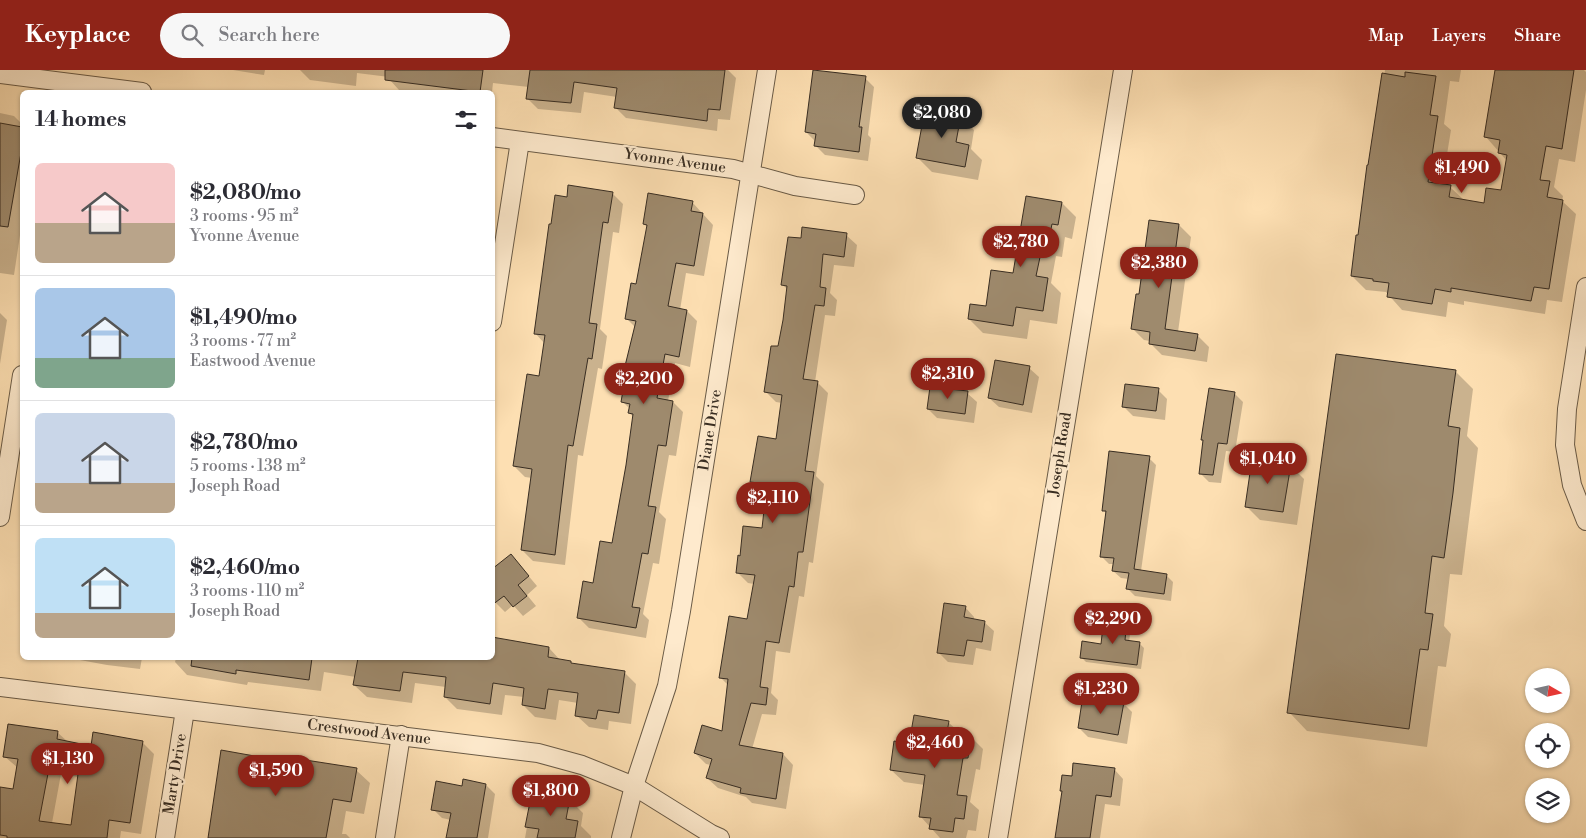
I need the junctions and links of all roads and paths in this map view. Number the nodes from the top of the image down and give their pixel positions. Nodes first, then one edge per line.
1 (767, 70) edge
2 (1123, 70) edge
3 (0, 74) edge
4 (68, 88) edge
5 (105, 90) edge
6 (495, 137) edge
7 (520, 140) junction
8 (752, 174) junction
9 (855, 195) dead end
10 (1586, 287) edge
11 (495, 302) edge
12 (20, 388) edge
13 (0, 517) edge
14 (1586, 521) edge
15 (0, 687) edge
16 (185, 710) junction
17 (401, 735) junction
18 (634, 786) junction
19 (165, 838) edge
20 (385, 838) edge
21 (621, 838) edge
22 (720, 838) edge
23 (998, 838) edge

1 - 8 street, Diane Drive
2 - 23 street, Joseph Road
3 - 4 street
4 - 5 street
6 - 7 street, Yvonne Avenue
7 - 8 street, Yvonne Avenue
7 - 11 street
8 - 9 street, Yvonne Avenue
8 - 18 street, Diane Drive
10 - 14 street
12 - 13 street
15 - 16 street, Crestwood Avenue
16 - 17 street, Crestwood Avenue
16 - 19 street, Marty Drive
17 - 18 street, Crestwood Avenue
17 - 20 street
18 - 21 street, Diane Drive
18 - 22 street, Crestwood Avenue

